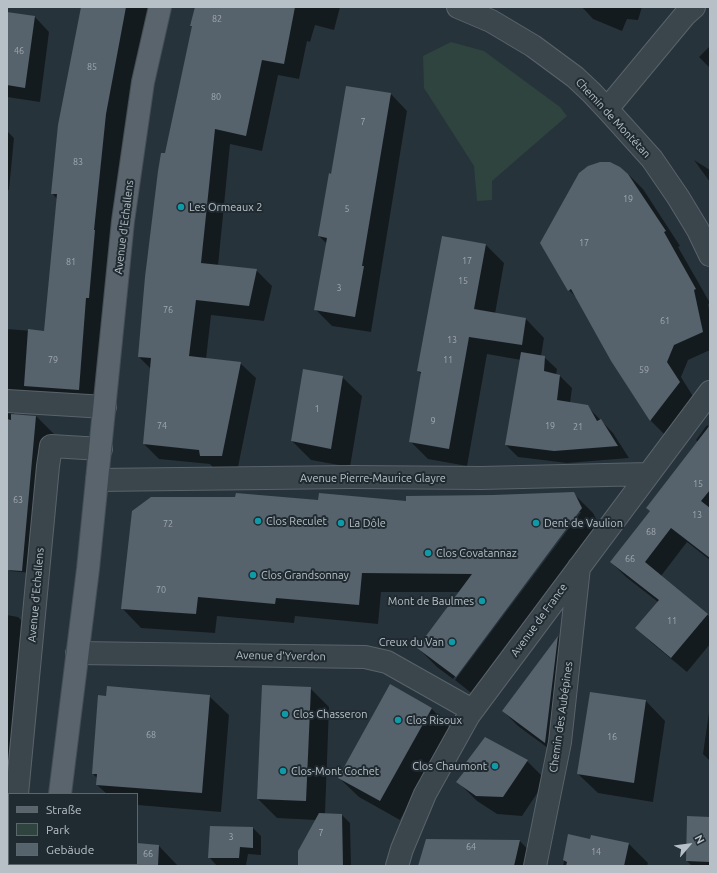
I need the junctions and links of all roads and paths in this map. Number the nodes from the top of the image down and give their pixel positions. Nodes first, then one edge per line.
1 (160, 7) edge
2 (458, 7) edge
3 (694, 7) edge
4 (607, 109) junction
5 (710, 255) edge
6 (710, 392) edge
7 (7, 401) edge
8 (105, 407) junction
9 (100, 449) junction
10 (648, 474) junction
11 (97, 480) junction
12 (579, 566) junction
13 (77, 653) junction
14 (472, 710) junction
15 (17, 793) edge
16 (60, 793) edge
17 (397, 866) edge
18 (534, 866) edge

1 - 8 main road, Avenue d'Echallens
2 - 4 street, Chemin de Montétan
3 - 4 street
4 - 5 street, Chemin de Montétan
6 - 10 street, Avenue de France
7 - 8 street
8 - 9 main road, Avenue d'Echallens
9 - 11 main road, Avenue d'Echallens
9 - 15 street, Avenue d'Echallens
10 - 11 street, Avenue Pierre-Maurice Glayre
10 - 12 street, Avenue de France
11 - 13 main road, Avenue d'Echallens
12 - 14 street, Avenue de France
12 - 18 street, Chemin des Aubépines
13 - 14 street, Avenue d'Yverdon
13 - 16 main road, Avenue d'Echallens
14 - 17 street, Avenue de France

